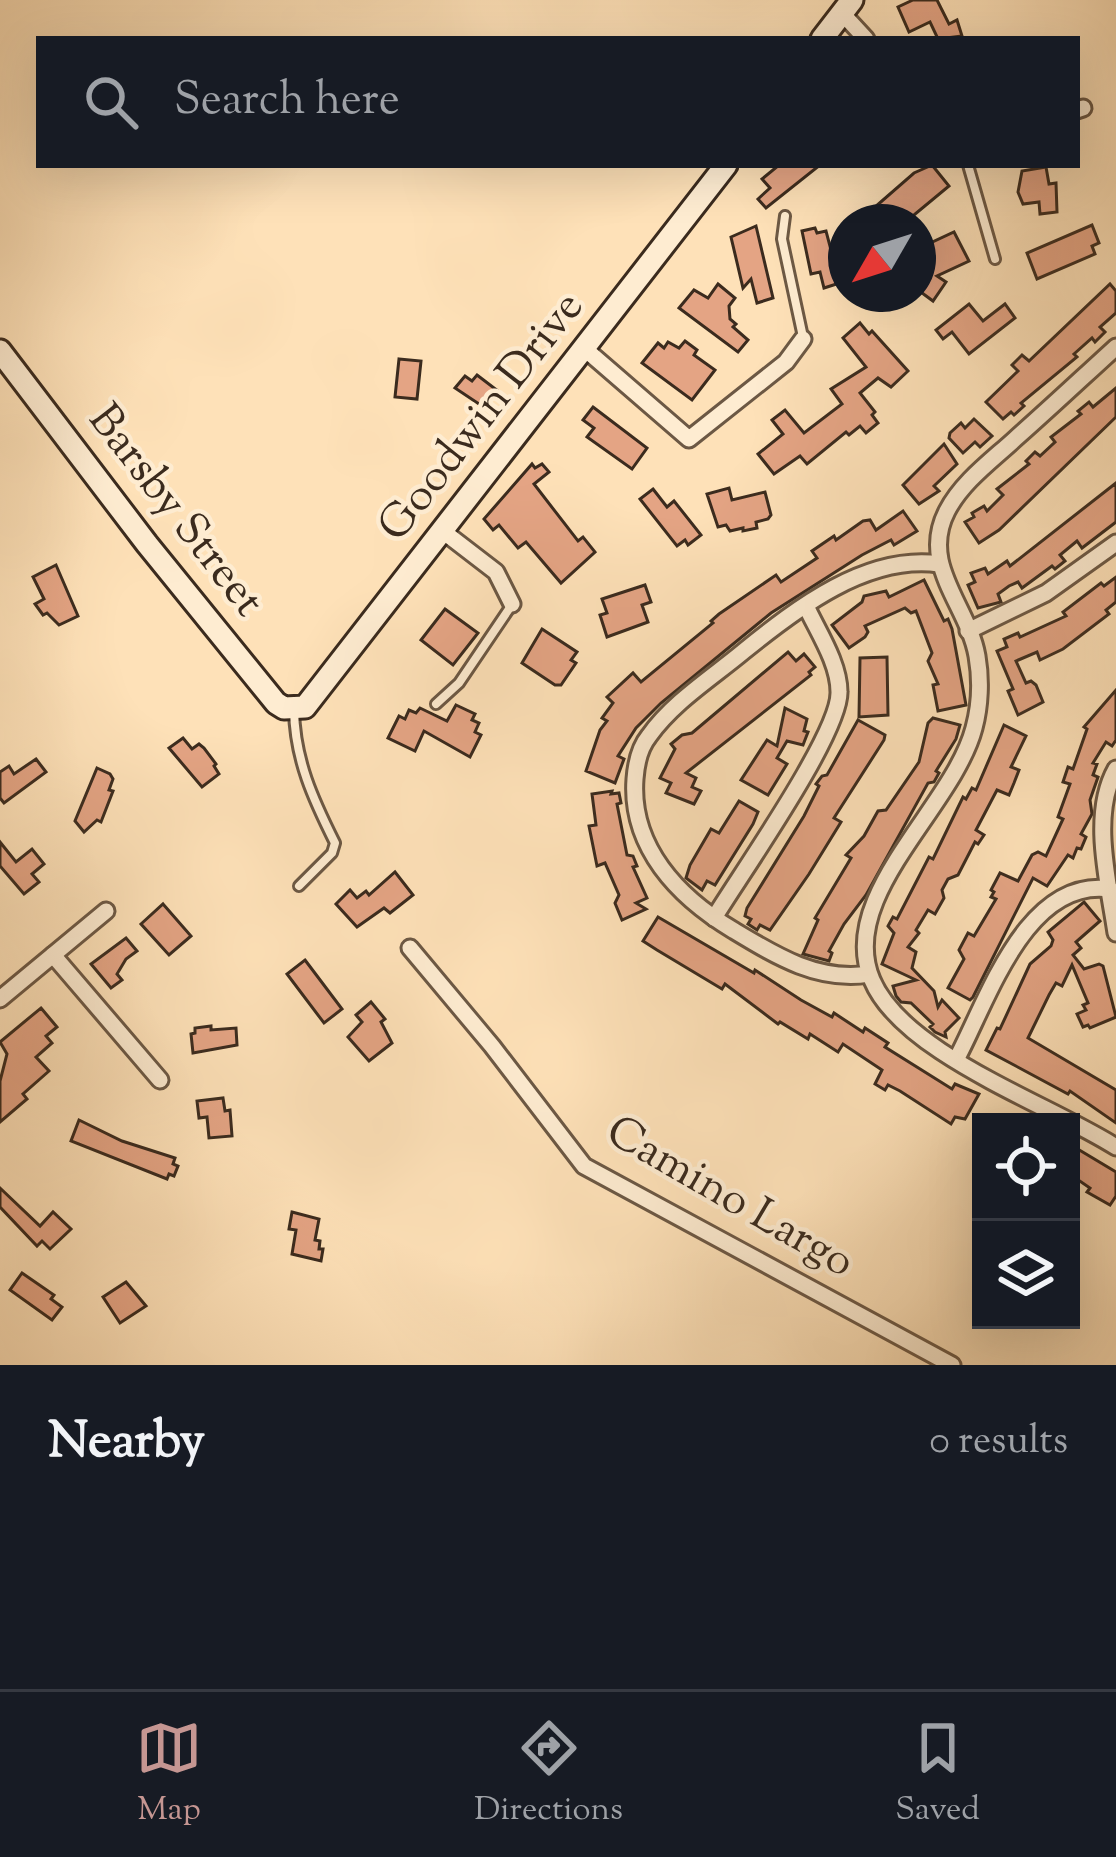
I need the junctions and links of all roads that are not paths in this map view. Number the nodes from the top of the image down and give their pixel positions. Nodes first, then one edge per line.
1 (847, 6) edge
2 (824, 36) edge
3 (864, 36) edge
4 (724, 168) edge
5 (969, 168) edge
6 (785, 216) dead end
7 (995, 259) dead end
8 (803, 339) joint
9 (1116, 347) edge
10 (585, 349) junction
11 (0, 351) edge
12 (444, 532) junction
13 (1116, 543) edge
14 (939, 564) junction
15 (512, 604) joint
16 (806, 606) junction
17 (968, 631) junction
18 (436, 704) dead end
19 (294, 709) junction
20 (1116, 769) edge
21 (299, 886) dead end
22 (1113, 891) edge
23 (106, 911) dead end
24 (714, 919) junction
25 (1116, 933) edge
26 (410, 948) dead end
27 (52, 955) junction
28 (869, 974) junction
29 (0, 999) edge
30 (956, 1060) junction
31 (160, 1080) dead end
32 (1116, 1147) edge
33 (952, 1365) edge

1 - 2 street
1 - 3 street
4 - 10 street, Goodwin Drive
5 - 7 lane
6 - 8 lane
8 - 10 street
9 - 14 street
10 - 12 street, Goodwin Drive
11 - 19 street, Barsby Street
12 - 15 street
12 - 19 street, Goodwin Drive
13 - 17 street
14 - 16 street
14 - 17 street
15 - 18 lane
16 - 24 street
16 - 24 street
17 - 28 street
19 - 21 lane
20 - 22 street
22 - 25 street
22 - 30 street
23 - 27 street
24 - 28 street
26 - 33 street, Camino Largo
27 - 29 street
27 - 31 street
28 - 30 street
30 - 32 street

